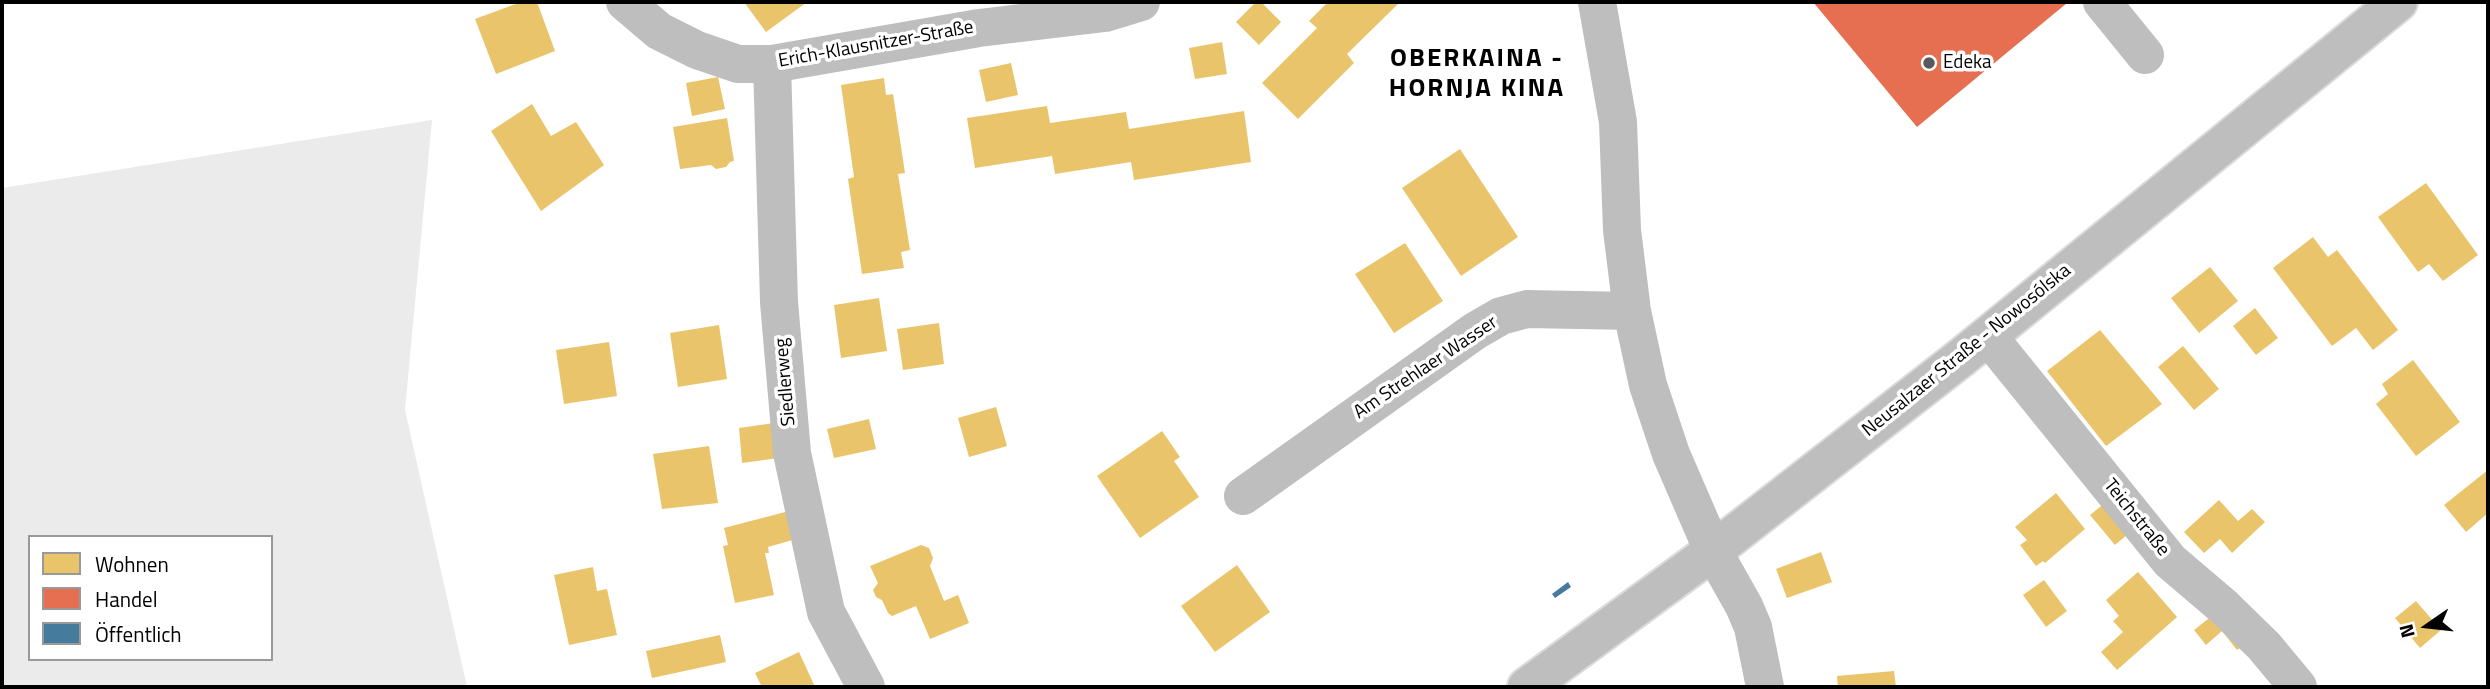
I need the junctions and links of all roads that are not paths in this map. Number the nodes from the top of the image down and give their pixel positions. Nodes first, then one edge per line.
1 (625, 2) edge
2 (1141, 2) edge
3 (1597, 2) edge
4 (2102, 2) edge
5 (2398, 2) edge
6 (976, 15) edge
7 (2145, 55) dead end
8 (772, 64) junction
9 (1632, 311) junction
10 (1988, 336) junction
11 (1243, 496) dead end
12 (1713, 551) junction
13 (866, 687) edge
14 (1527, 687) edge
15 (1765, 687) edge
16 (2298, 687) edge

1 - 8 street, Erich-Klausnitzer-Straße
2 - 6 street, Erich-Klausnitzer-Straße
3 - 9 street
4 - 7 street
5 - 10 street, Neusalzaer Straße - Nowosólska
6 - 8 street, Erich-Klausnitzer-Straße
8 - 13 street, Siedlerweg
9 - 11 street, Am Strehlaer Wasser
9 - 12 street
10 - 12 street, Neusalzaer Straße - Nowosólska
10 - 16 street, Teichstraße
12 - 14 street, Neusalzaer Straße - Nowosólska
12 - 15 street

